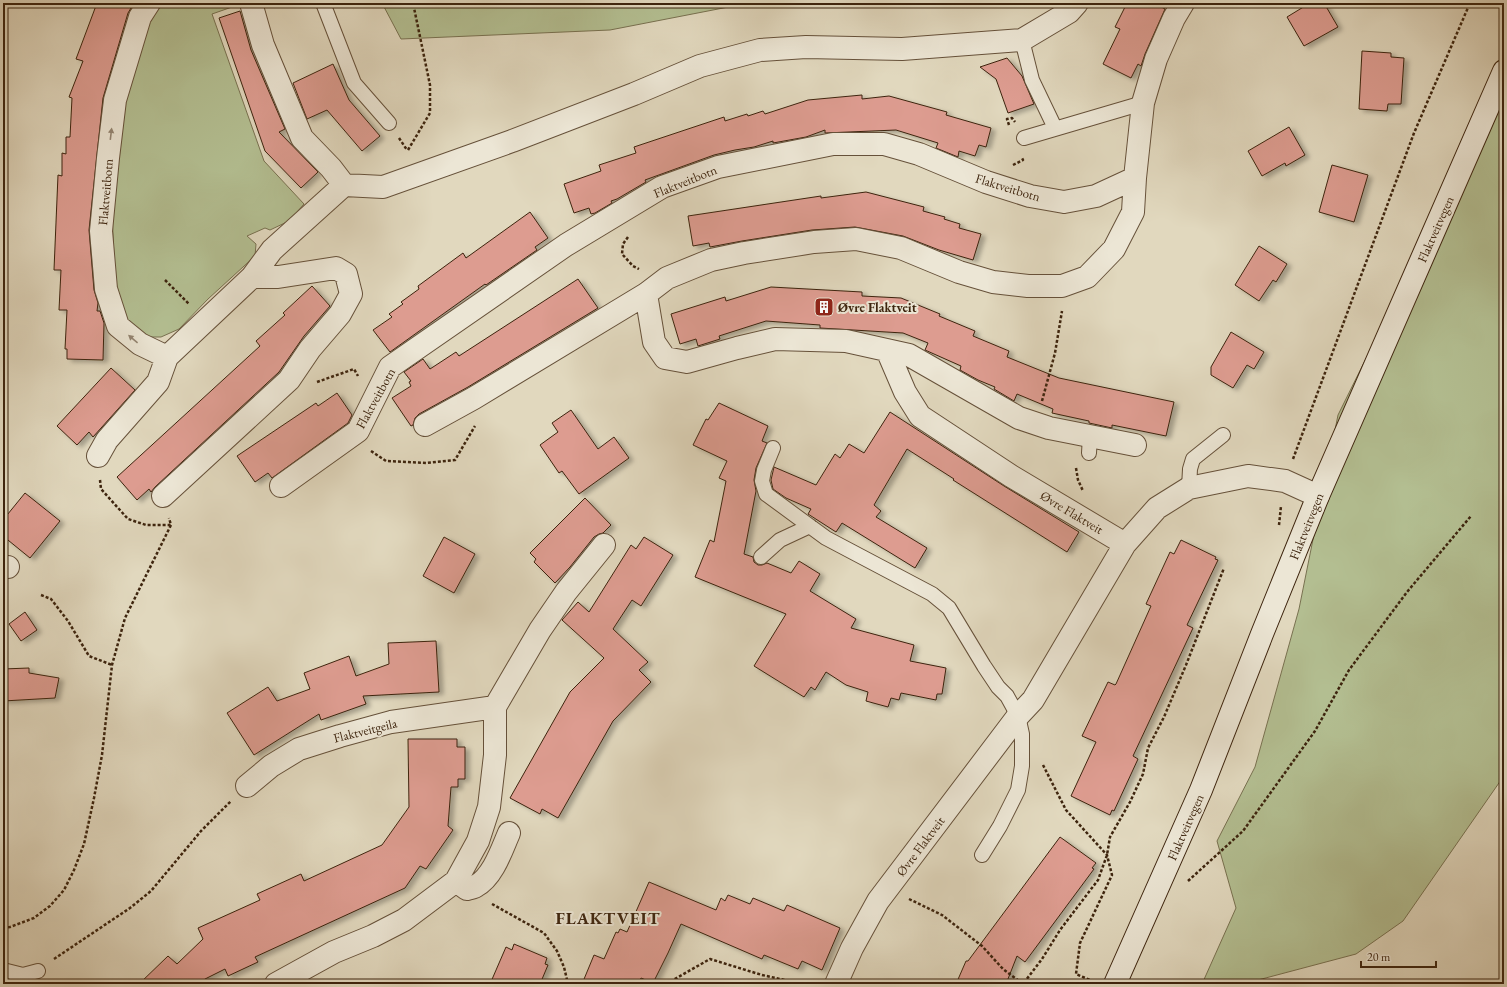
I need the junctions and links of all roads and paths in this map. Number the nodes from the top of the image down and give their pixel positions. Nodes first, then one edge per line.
1 (149, 3) edge
2 (250, 3) edge
3 (323, 3) edge
4 (413, 3) edge
5 (1077, 3) edge
6 (1183, 3) edge
7 (1470, 3) edge
8 (1022, 40) junction
9 (1504, 71) edge
10 (1142, 103) junction
11 (389, 123) joint
12 (1056, 128) junction
13 (1024, 138) dead end
14 (408, 150) junction
15 (402, 155) dead end
16 (1134, 178) junction
17 (344, 185) junction
18 (632, 231) dead end
19 (252, 277) junction
20 (667, 278) junction
21 (165, 280) dead end
22 (1062, 286) junction
23 (646, 294) junction
24 (205, 320) junction
25 (310, 349) junction
26 (887, 350) junction
27 (167, 357) junction
28 (1041, 406) dead end
29 (370, 407) junction
30 (425, 424) dead end
31 (1223, 435) dead end
32 (1084, 441) junction
33 (1135, 445) dead end
34 (773, 448) dead end
35 (98, 456) joint
36 (1285, 481) junction
37 (281, 486) dead end
38 (1189, 488) junction
39 (163, 496) joint
40 (1318, 496) junction
41 (1471, 516) dead end
42 (1086, 520) junction
43 (171, 525) junction
44 (810, 526) junction
45 (604, 544) dead end
46 (1125, 544) junction
47 (761, 557) dead end
48 (1224, 568) dead end
49 (41, 595) dead end
50 (112, 665) junction
51 (495, 707) junction
52 (1018, 716) junction
53 (1042, 763) dead end
54 (247, 786) joint
55 (509, 833) dead end
56 (982, 855) dead end
57 (1107, 856) junction
58 (456, 881) junction
59 (1188, 881) dead end
60 (887, 889) junction
61 (487, 901) dead end
62 (3, 928) edge
63 (3, 970) edge
64 (38, 971) joint
65 (1090, 980) dead end
66 (276, 984) edge
67 (568, 984) edge
68 (666, 984) edge
69 (803, 984) edge
70 (836, 984) edge
71 (1115, 984) edge

27 -> 1 street, Flaktveitbotn
2 - 17 street
3 - 11 lane
4 - 14 path
5 - 8 street
6 - 10 street
7 - 36 path
8 - 12 lane
8 - 17 street
9 - 40 street, Flaktveitvegen
10 - 12 lane
10 - 16 street
11 - 14 path
12 - 13 lane
14 - 15 path
16 - 22 street
16 - 29 street, Flaktveitbotn
17 - 19 street
18 - 20 path
19 - 24 street
19 - 25 street
20 - 22 street
20 - 23 street
21 - 24 path
22 - 28 path
23 - 26 street
23 - 30 street
24 - 27 street
25 - 29 path
25 - 39 street
26 - 32 street
26 - 42 street, Øvre Flaktveit
27 - 35 street
29 - 37 street, Flaktveitbotn
31 - 38 lane
32 - 33 street
32 - 42 path
34 - 44 lane
35 - 43 path
36 - 38 street, Øvre Flaktveit
36 - 40 street, Øvre Flaktveit
38 - 46 street, Øvre Flaktveit
39 - 43 path
40 - 71 street, Flaktveitvegen
41 - 59 path
42 - 46 street, Øvre Flaktveit
43 - 50 path
44 - 47 lane
44 - 52 lane
45 - 51 street
46 - 52 street, Øvre Flaktveit
48 - 57 path
49 - 50 path
50 - 62 path
51 - 54 street, Flaktveitgeila
51 - 58 street
52 - 56 lane
52 - 60 street, Øvre Flaktveit
53 - 57 path
54 - 64 path
55 - 58 street
57 - 60 path
57 - 65 path
58 - 66 street
60 - 70 street, Øvre Flaktveit
61 - 67 path
63 - 64 lane
68 - 69 path

